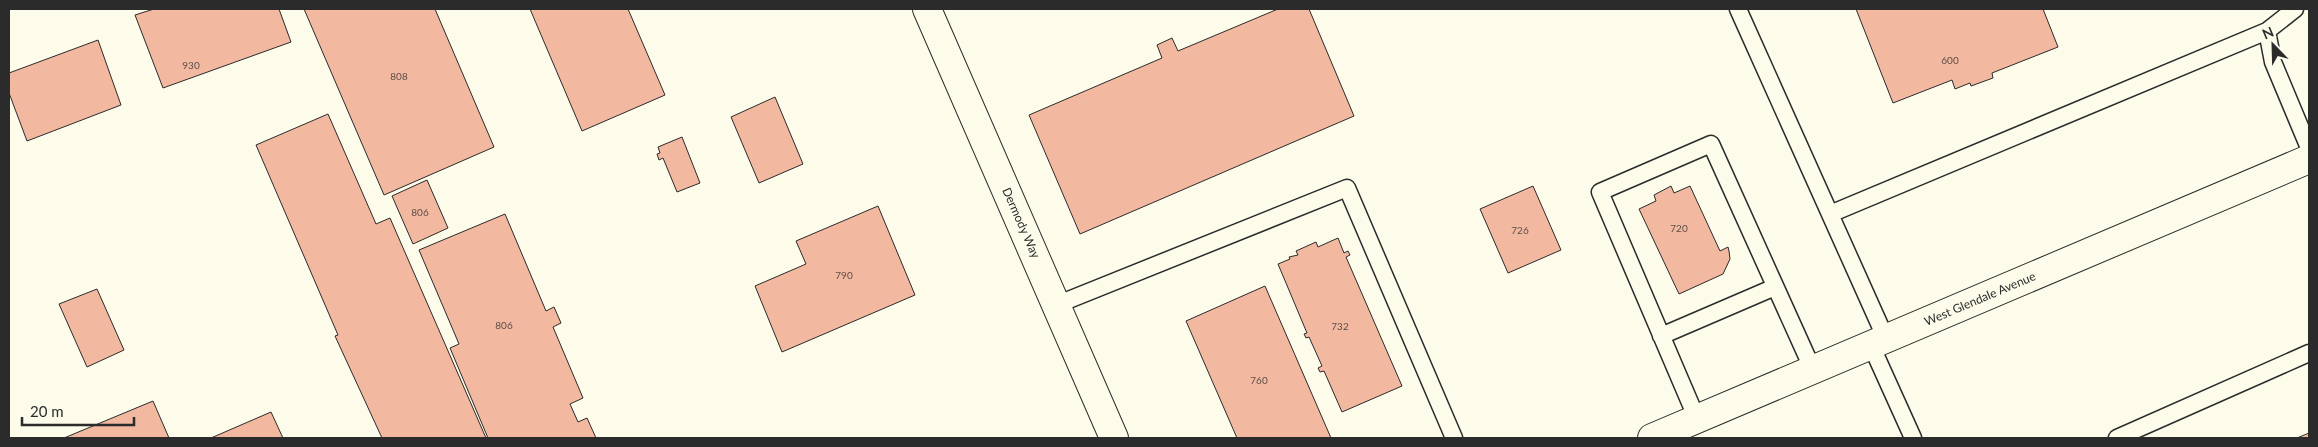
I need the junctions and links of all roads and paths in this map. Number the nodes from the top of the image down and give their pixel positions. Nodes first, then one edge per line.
1 (927, 9) edge
2 (1738, 9) edge
3 (2295, 9) edge
4 (2267, 31) junction
5 (2309, 148) edge
6 (2309, 159) edge
7 (1830, 214) junction
8 (1775, 287) junction
9 (1056, 305) junction
10 (1661, 336) junction
11 (1878, 342) junction
12 (2309, 353) edge
13 (1813, 370) junction
14 (1697, 419) junction
15 (1114, 438) edge
16 (1454, 438) edge
17 (1652, 438) edge
18 (1913, 438) edge
19 (2117, 438) edge

1 - 9 main road, Dermody Way
2 - 7 lane
3 - 4 lane
4 - 5 lane
4 - 7 lane
6 - 11 main road, West Glendale Avenue
7 - 11 lane
8 - 10 lane
8 - 10 lane
8 - 13 lane
9 - 15 main road, Dermody Way
9 - 16 lane
10 - 14 lane
11 - 13 main road, West Glendale Avenue
11 - 18 lane
12 - 19 lane
13 - 14 main road, West Glendale Avenue
14 - 17 main road, West Glendale Avenue

